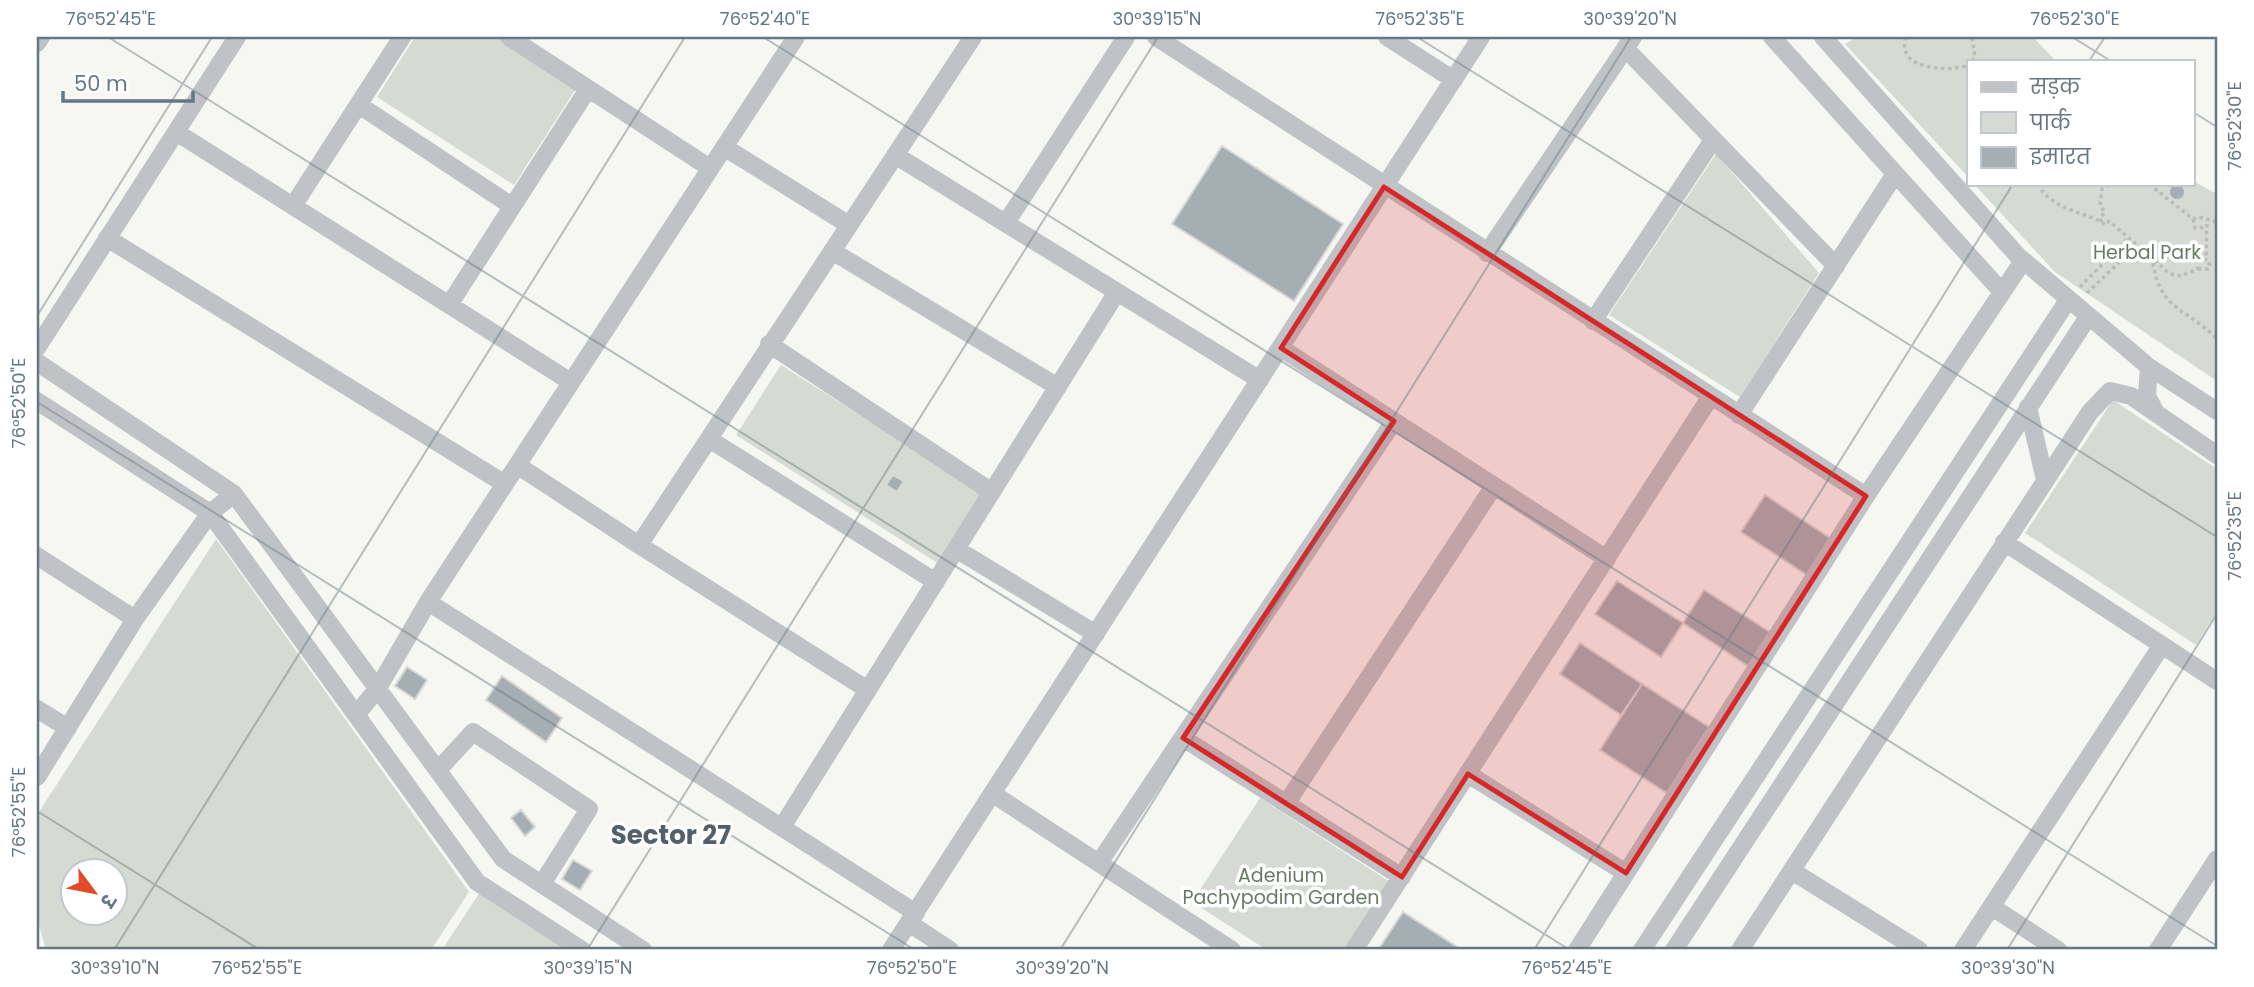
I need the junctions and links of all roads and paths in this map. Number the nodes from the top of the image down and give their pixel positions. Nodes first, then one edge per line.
1 (41, 37) edge
2 (237, 37) edge
3 (402, 37) edge
4 (509, 37) edge
5 (796, 37) edge
6 (973, 37) edge
7 (1126, 37) edge
8 (1156, 37) edge
9 (1387, 37) edge
10 (1481, 37) edge
11 (1772, 37) edge
12 (1823, 37) edge
13 (1906, 37) edge
14 (1972, 37) edge
15 (1629, 42) edge
16 (37, 43) edge
17 (1975, 57) junction
18 (1973, 60) edge
19 (1978, 60) edge
20 (1967, 65) edge
21 (1454, 80) junction
22 (588, 89) junction
23 (359, 105) junction
24 (176, 132) junction
25 (1713, 140) junction
26 (724, 148) junction
27 (895, 155) junction
28 (710, 168) junction
29 (1895, 174) junction
30 (2038, 186) edge
31 (2101, 186) edge
32 (2152, 186) edge
33 (1384, 187) junction
34 (293, 206) junction
35 (512, 206) junction
36 (2105, 213) junction
37 (2193, 219) junction
38 (2207, 220) junction
39 (2109, 221) junction
40 (2101, 222) junction
41 (2217, 222) edge
42 (1006, 223) junction
43 (849, 226) junction
44 (2207, 228) junction
45 (107, 237) junction
46 (2128, 238) junction
47 (2136, 246) junction
48 (832, 251) junction
49 (1487, 253) junction
50 (2207, 259) junction
51 (2023, 261) junction
52 (2153, 261) junction
53 (1836, 266) junction
54 (2198, 269) junction
55 (1117, 292) junction
56 (2002, 292) junction
57 (449, 305) junction
58 (2077, 308) junction
59 (1593, 321) junction
60 (2217, 339) edge
61 (769, 344) junction
62 (37, 348) edge
63 (1280, 348) junction
64 (37, 362) edge
65 (2149, 367) junction
66 (1259, 380) junction
67 (571, 382) junction
68 (1058, 387) junction
69 (1711, 397) junction
70 (37, 401) edge
71 (2028, 407) junction
72 (2217, 411) edge
73 (1740, 415) junction
74 (2158, 416) junction
75 (1394, 421) junction
76 (709, 439) junction
77 (2217, 455) edge
78 (517, 465) junction
79 (2045, 480) junction
80 (505, 484) junction
81 (1494, 486) junction
82 (992, 492) junction
83 (234, 494) junction
84 (1866, 496) junction
85 (210, 513) junction
86 (2004, 542) junction
87 (639, 545) junction
88 (956, 549) junction
89 (37, 556) edge
90 (1606, 559) junction
91 (936, 582) junction
92 (428, 602) junction
93 (135, 619) junction
94 (1096, 634) junction
95 (2162, 645) junction
96 (2217, 681) edge
97 (378, 688) junction
98 (868, 690) junction
99 (37, 709) edge
100 (356, 715) junction
101 (68, 727) junction
102 (1183, 738) junction
103 (438, 770) junction
104 (1468, 774) junction
105 (37, 777) edge
106 (993, 794) junction
107 (1286, 804) junction
108 (782, 827) junction
109 (2217, 859) edge
110 (1099, 863) junction
111 (1793, 871) junction
112 (1626, 873) junction
113 (1402, 877) junction
114 (542, 884) junction
115 (1992, 907) junction
116 (912, 918) junction
117 (582, 950) edge
118 (643, 950) edge
119 (891, 950) edge
120 (950, 950) edge
121 (1232, 950) edge
122 (1354, 950) edge
123 (1577, 950) edge
124 (1642, 950) edge
125 (1674, 950) edge
126 (1740, 950) edge
127 (1919, 950) edge
128 (1963, 950) edge
129 (2058, 950) edge
130 (2158, 950) edge

1 - 16 street
2 - 24 street
3 - 23 street
4 - 22 street
5 - 26 street
6 - 27 street
7 - 42 street
8 - 33 street
9 - 21 street
10 - 21 street
11 - 29 street
12 - 51 street
13 - 20 path
14 - 17 path
15 - 25 street
15 - 49 street
17 - 18 path
17 - 19 path
21 - 33 street
22 - 28 street
22 - 35 street
23 - 34 street
23 - 35 street
24 - 34 street
24 - 45 street
25 - 53 street
25 - 59 street
26 - 28 street
26 - 43 street
27 - 42 street
27 - 43 street
28 - 67 street
29 - 53 street
29 - 56 street
30 - 40 path
31 - 36 path
32 - 37 path
33 - 49 street
33 - 63 street
34 - 57 street
35 - 57 street
36 - 39 path
36 - 40 path
37 - 38 path
37 - 44 path
38 - 41 path
38 - 44 path
39 - 40 path
39 - 46 path
42 - 55 street
43 - 48 street
44 - 50 path
45 - 62 street
45 - 80 street
46 - 47 path
46 - 58 path
47 - 52 path
47 - 58 path
48 - 61 street
48 - 68 street
49 - 59 street
50 - 54 path
50 - 54 path
51 - 56 street
51 - 58 street
52 - 54 path
52 - 60 path
53 - 73 street
55 - 66 street
55 - 68 street
56 - 84 street
57 - 67 street
58 - 65 street
58 - 71 street
58 - 124 street
59 - 69 street
61 - 76 street
61 - 82 street
63 - 66 street
63 - 75 street
64 - 83 street
65 - 72 street
65 - 74 street
66 - 94 street
67 - 78 street
68 - 82 street
69 - 73 street
69 - 90 street
70 - 85 street
71 - 79 street
71 - 125 street
73 - 84 street
74 - 77 street
74 - 79 street
75 - 81 street
75 - 102 street
76 - 87 street
76 - 91 street
78 - 80 street
78 - 87 street
79 - 86 street
80 - 92 street
81 - 90 street
81 - 107 street
82 - 88 street
83 - 85 street
83 - 97 street
84 - 112 street
85 - 93 street
85 - 100 street
86 - 95 street
86 - 111 street
87 - 98 street
88 - 91 street
88 - 94 street
89 - 93 street
90 - 104 street
91 - 98 street
92 - 97 street
92 - 108 street
93 - 101 street
94 - 106 street
95 - 96 street
95 - 115 street
97 - 100 street
97 - 103 street
98 - 108 street
99 - 101 street
100 - 117 street
101 - 105 street
102 - 107 street
102 - 110 street
103 - 114 street
103 - 114 street
104 - 112 street
104 - 113 street
106 - 110 street
106 - 116 street
107 - 113 street
108 - 116 street
109 - 130 street
110 - 121 street
111 - 126 street
111 - 127 street
112 - 123 street
113 - 122 street
114 - 118 street
115 - 128 street
115 - 129 street
116 - 119 street
116 - 120 street

